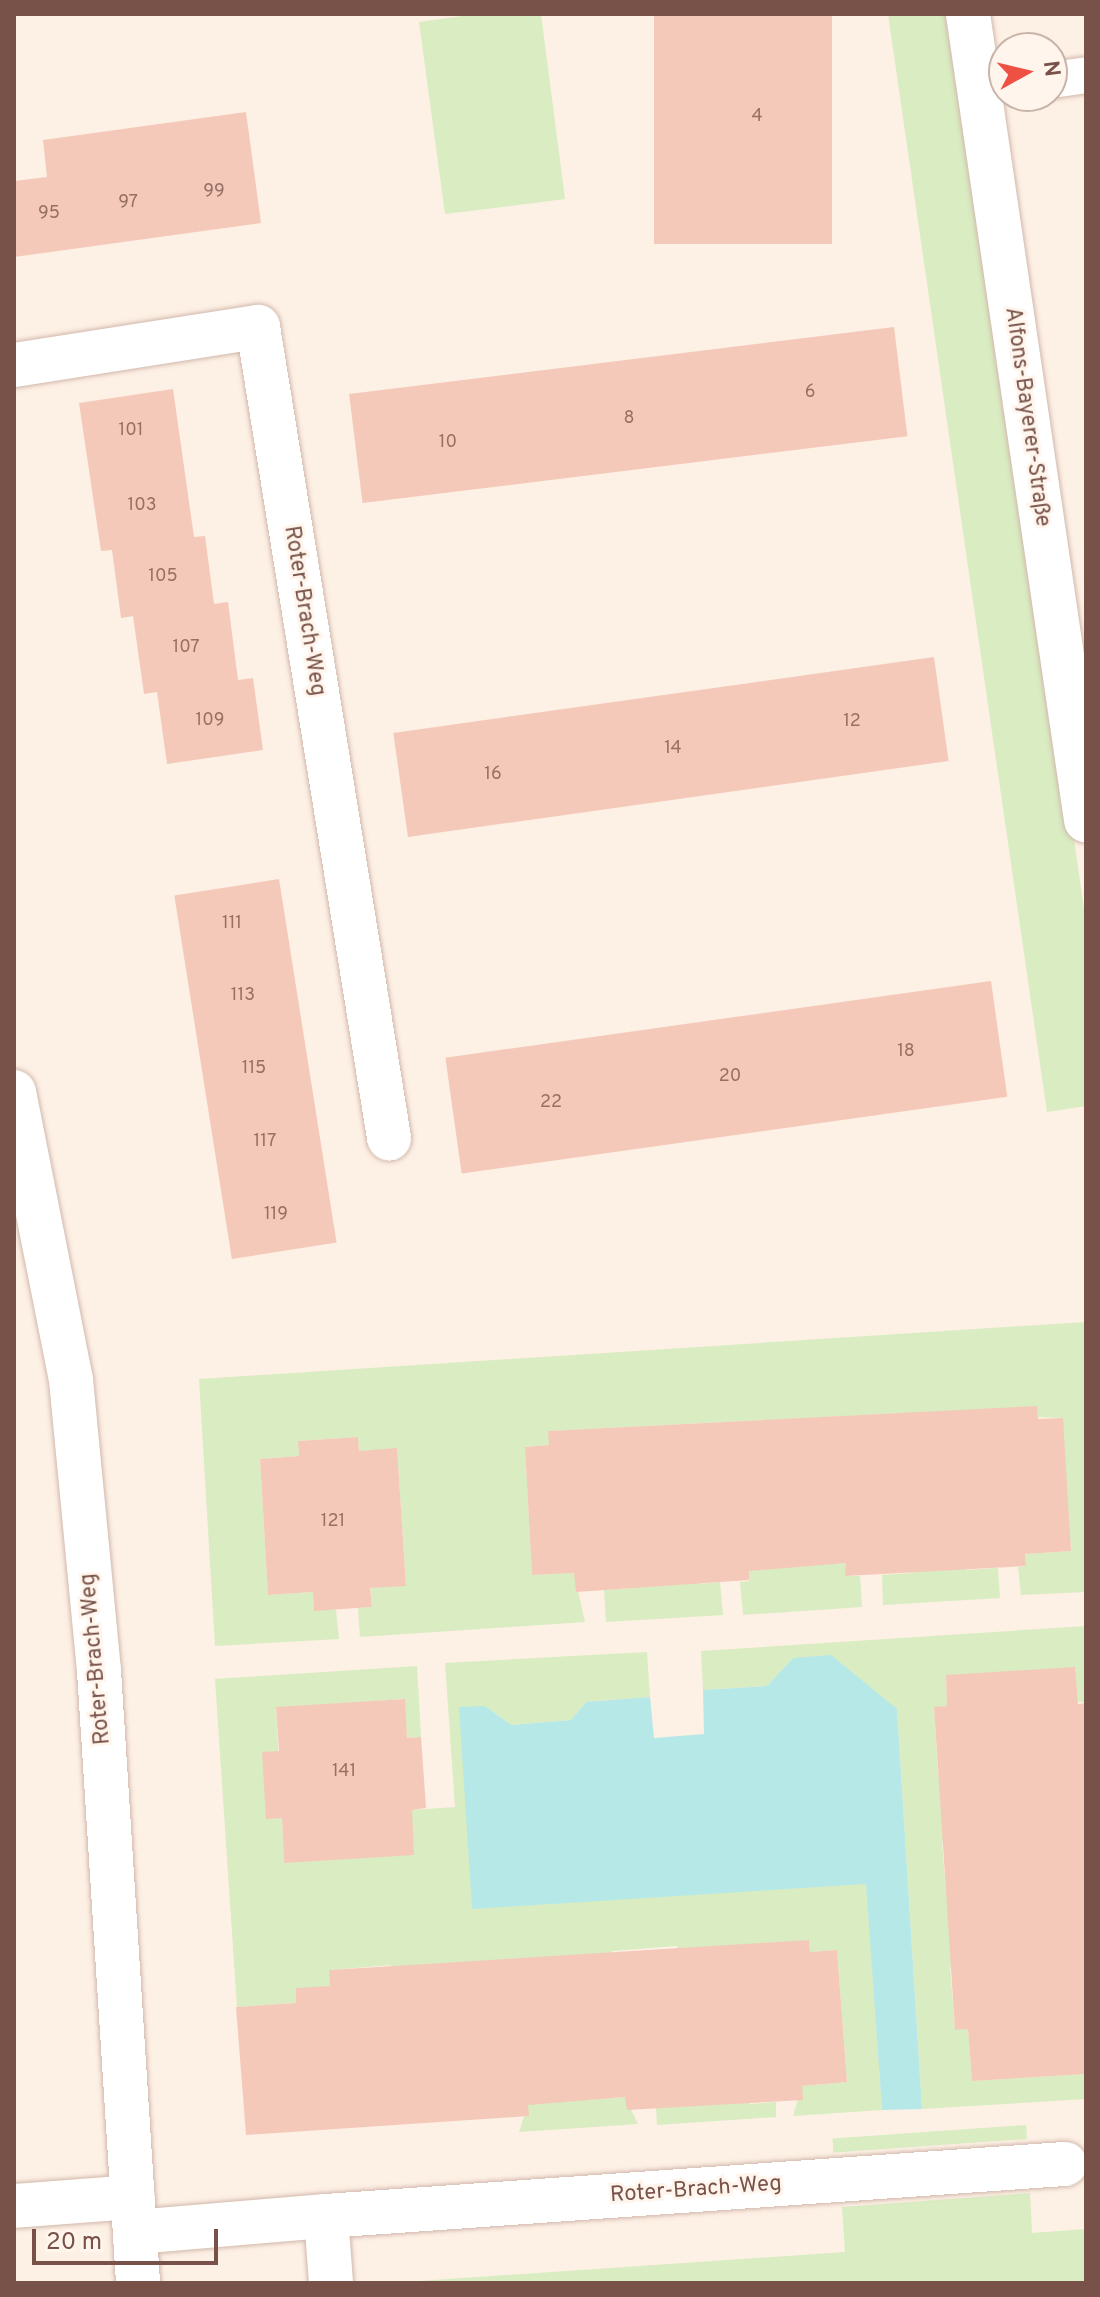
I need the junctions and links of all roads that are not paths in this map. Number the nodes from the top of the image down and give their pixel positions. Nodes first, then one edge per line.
1 (968, 14) edge
2 (988, 76) edge
3 (995, 112) edge
4 (14, 365) edge
5 (1086, 820) edge
6 (14, 1092) edge
7 (389, 1138) dead end
8 (1065, 2164) dead end
9 (14, 2206) edge
10 (134, 2214) junction
11 (326, 2216) junction
12 (138, 2283) edge
13 (331, 2283) edge

1 - 2 street, Alfons-Bayerer-Straße
3 - 5 street, Alfons-Bayerer-Straße
4 - 7 street, Roter-Brach-Weg
6 - 10 street, Roter-Brach-Weg
8 - 11 street, Roter-Brach-Weg
9 - 10 street
10 - 11 street, Roter-Brach-Weg
10 - 12 street, Roter-Brach-Weg
11 - 13 street

